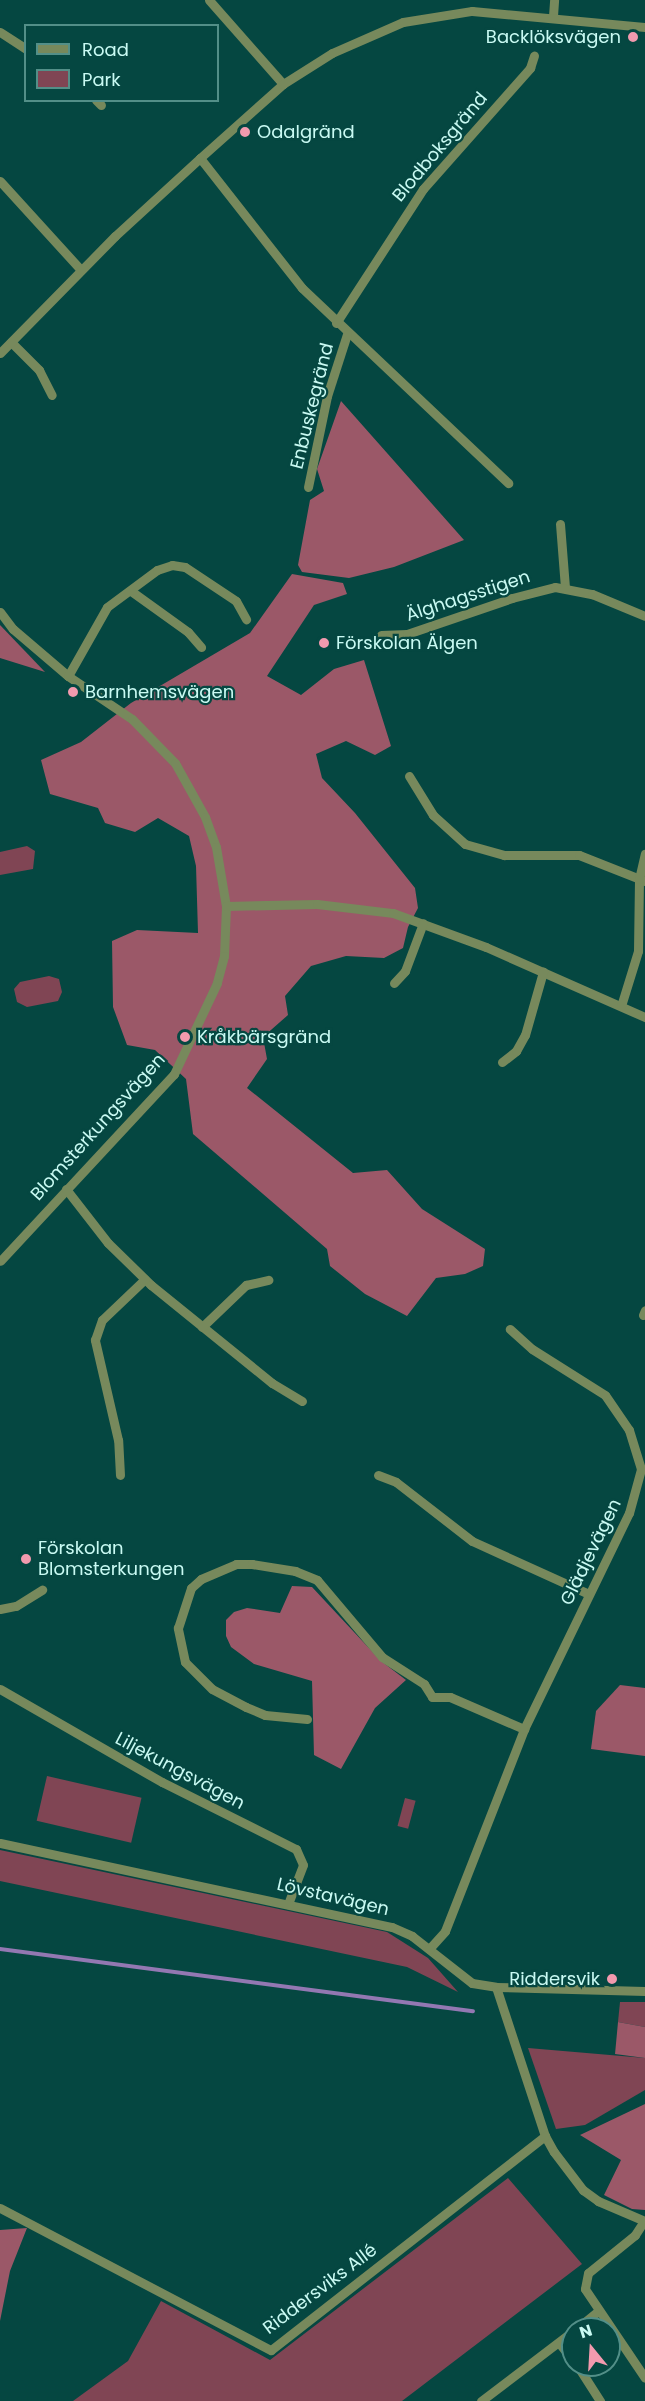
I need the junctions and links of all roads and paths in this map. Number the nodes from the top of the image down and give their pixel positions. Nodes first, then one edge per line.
1 (209, 0) edge
2 (554, 0) edge
3 (553, 16) junction
4 (645, 27) edge
5 (0, 32) edge
6 (24, 48) edge
7 (534, 56) dead end
8 (282, 84) junction
9 (200, 158) junction
10 (0, 181) edge
11 (81, 270) junction
12 (336, 323) junction
13 (347, 334) junction
14 (11, 342) junction
15 (0, 354) edge
16 (52, 395) dead end
17 (508, 483) dead end
18 (308, 486) dead end
19 (560, 524) dead end
20 (565, 587) junction
21 (131, 591) junction
22 (0, 612) edge
23 (645, 616) edge
24 (246, 619) dead end
25 (381, 635) dead end
26 (201, 647) dead end
27 (68, 675) junction
28 (409, 776) dead end
29 (645, 854) edge
30 (642, 880) edge
31 (226, 906) junction
32 (423, 923) junction
33 (543, 972) junction
34 (394, 983) dead end
35 (621, 1006) junction
36 (645, 1017) edge
37 (502, 1062) dead end
38 (66, 1189) junction
39 (0, 1261) edge
40 (145, 1279) junction
41 (268, 1280) dead end
42 (202, 1327) junction
43 (510, 1329) dead end
44 (302, 1401) dead end
45 (120, 1475) dead end
46 (378, 1475) dead end
47 (641, 1498) edge
48 (42, 1590) dead end
49 (590, 1594) junction
50 (0, 1610) edge
51 (0, 1689) edge
52 (307, 1719) dead end
53 (524, 1728) junction
54 (0, 1843) edge
55 (288, 1904) junction
56 (429, 1949) junction
57 (496, 1987) junction
58 (645, 1991) edge
59 (545, 2136) junction
60 (0, 2208) edge
61 (645, 2221) edge
62 (597, 2312) junction
63 (591, 2317) edge
64 (559, 2343) joint
65 (561, 2345) edge
66 (585, 2377) edge
67 (645, 2378) edge
68 (481, 2401) edge
69 (600, 2401) edge

1 - 8 street
2 - 3 street
3 - 4 street
3 - 8 street
5 - 6 street
7 - 12 street, Blodboksgränd
8 - 9 street
9 - 11 street
9 - 12 street
10 - 11 street
11 - 14 street
12 - 13 street
13 - 17 street
13 - 18 street, Enbuskegränd
14 - 15 street
14 - 16 street
19 - 20 street
20 - 23 street
20 - 25 street, Älghagsstigen
21 - 24 street
21 - 26 street
21 - 27 street
22 - 27 street, Blomsterkungsvägen
27 - 31 street, Blomsterkungsvägen
28 - 30 street
29 - 30 street
30 - 35 street
31 - 32 street
31 - 38 street, Blomsterkungsvägen
32 - 33 street
32 - 34 street
33 - 35 street
33 - 37 street
35 - 36 street
38 - 39 street, Blomsterkungsvägen
38 - 40 street
40 - 42 street
40 - 45 street
41 - 42 street
42 - 44 street
43 - 47 street, Glädjevägen
46 - 49 street
47 - 49 street, Glädjevägen
48 - 50 street
49 - 53 street, Glädjevägen
51 - 55 street, Liljekungsvägen
52 - 53 street
53 - 56 street, Glädjevägen
54 - 55 street, Lövstavägen
55 - 56 street, Lövstavägen
56 - 57 street, Lövstavägen
57 - 58 street, Lövstavägen
57 - 59 street
59 - 60 street, Riddersviks Allé
59 - 61 street
61 - 62 street
62 - 63 street
62 - 67 street
64 - 65 street
64 - 68 street
66 - 69 street

